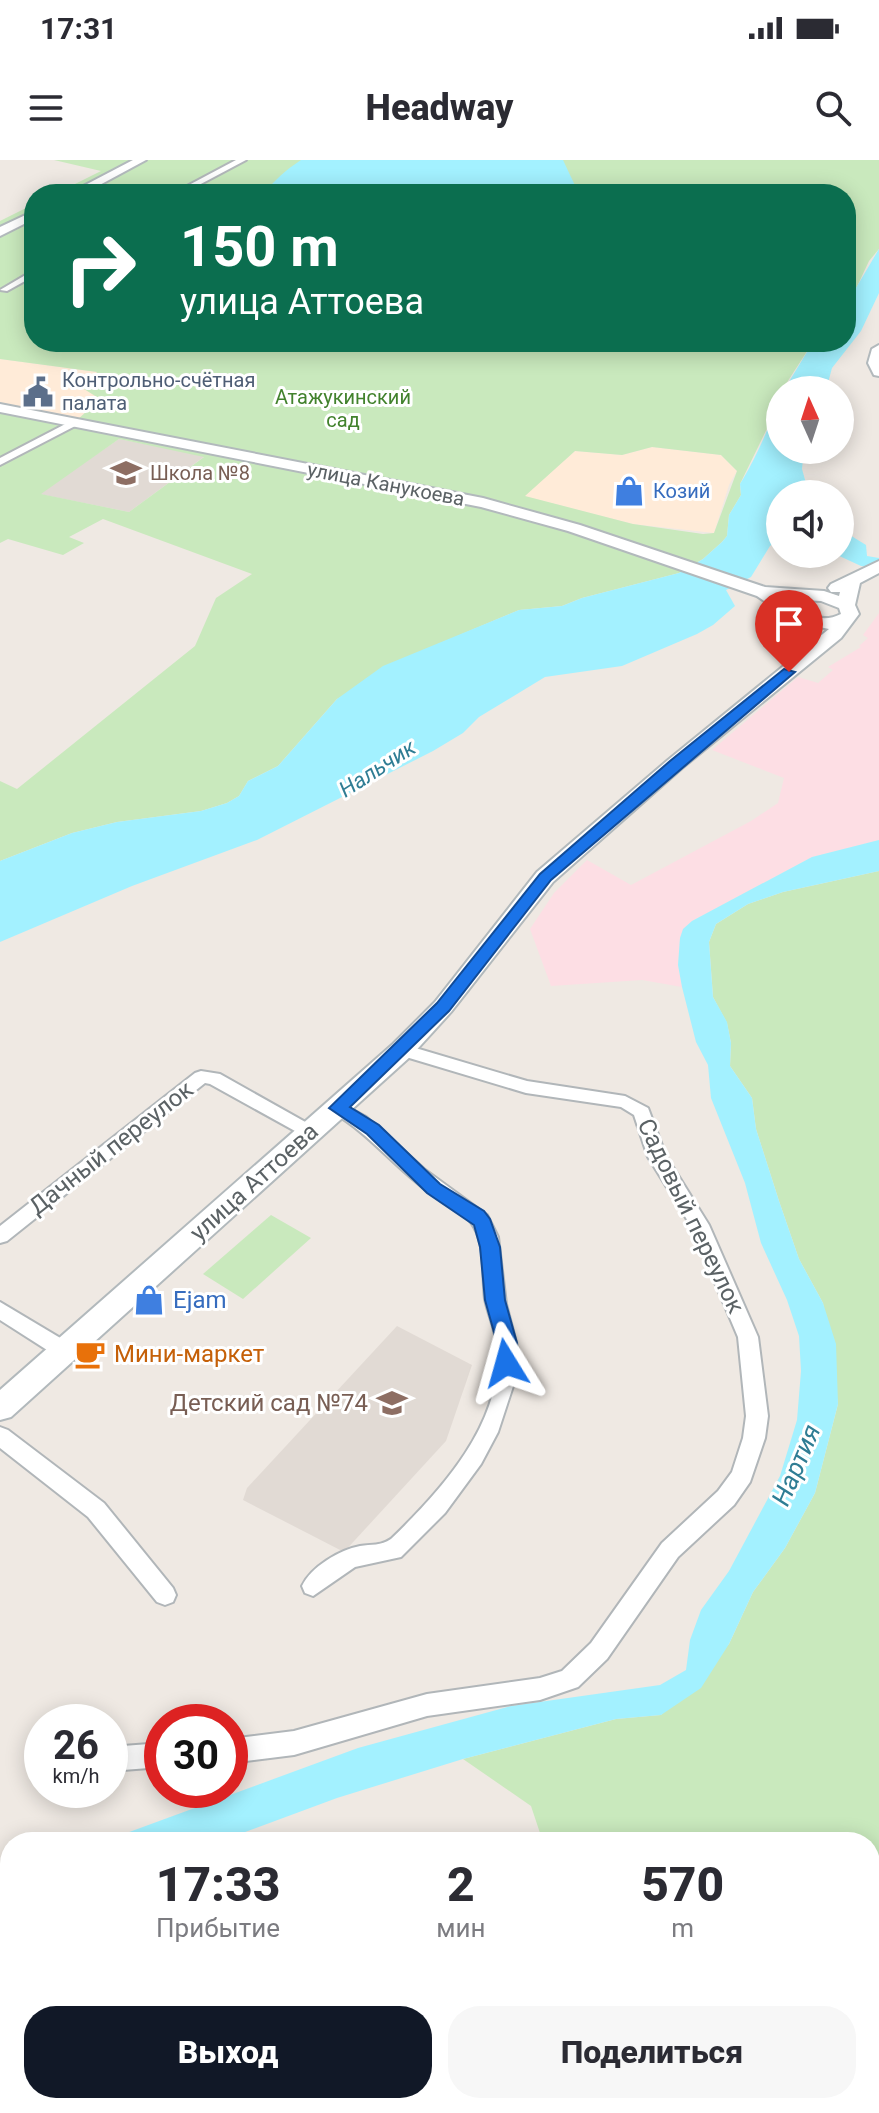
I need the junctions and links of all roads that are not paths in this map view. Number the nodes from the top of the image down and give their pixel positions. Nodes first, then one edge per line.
1 (141, 160) edge
2 (242, 160) edge
3 (94, 184) edge
4 (195, 184) edge
5 (24, 219) edge
6 (0, 232) edge
7 (24, 278) edge
8 (4, 289) dead end
9 (879, 349) edge
10 (879, 372) edge
11 (0, 408) edge
12 (75, 422) junction
13 (0, 462) edge
14 (879, 566) edge
15 (851, 583) junction
16 (763, 592) junction
17 (811, 596) junction
18 (846, 612) junction
19 (797, 617) junction
20 (811, 651) junction
21 (402, 1050) junction
22 (338, 1108) junction
23 (310, 1132) junction
24 (0, 1236) edge
25 (0, 1310) edge
26 (65, 1351) junction
27 (0, 1408) edge
28 (0, 1436) edge
29 (313, 1586) dead end
30 (165, 1595) dead end
31 (248, 1749) edge

1 - 3 street
2 - 4 street
5 - 6 street
7 - 8 street
9 - 10 street
11 - 12 street, улица Канукоева
12 - 13 street
12 - 16 street, улица Канукоева
14 - 15 street
15 - 17 street
15 - 18 street
16 - 17 street
16 - 19 street
17 - 18 street
17 - 19 street
18 - 19 street
18 - 20 street, улица Аттоева
19 - 20 street
20 - 21 street, улица Аттоева
21 - 22 street, улица Аттоева
21 - 31 street, Садовый переулок
22 - 23 street, улица Аттоева
22 - 29 street
23 - 24 street, Дачный переулок
23 - 26 street, улица Аттоева
25 - 26 street
26 - 27 street, улица Аттоева
28 - 30 street

